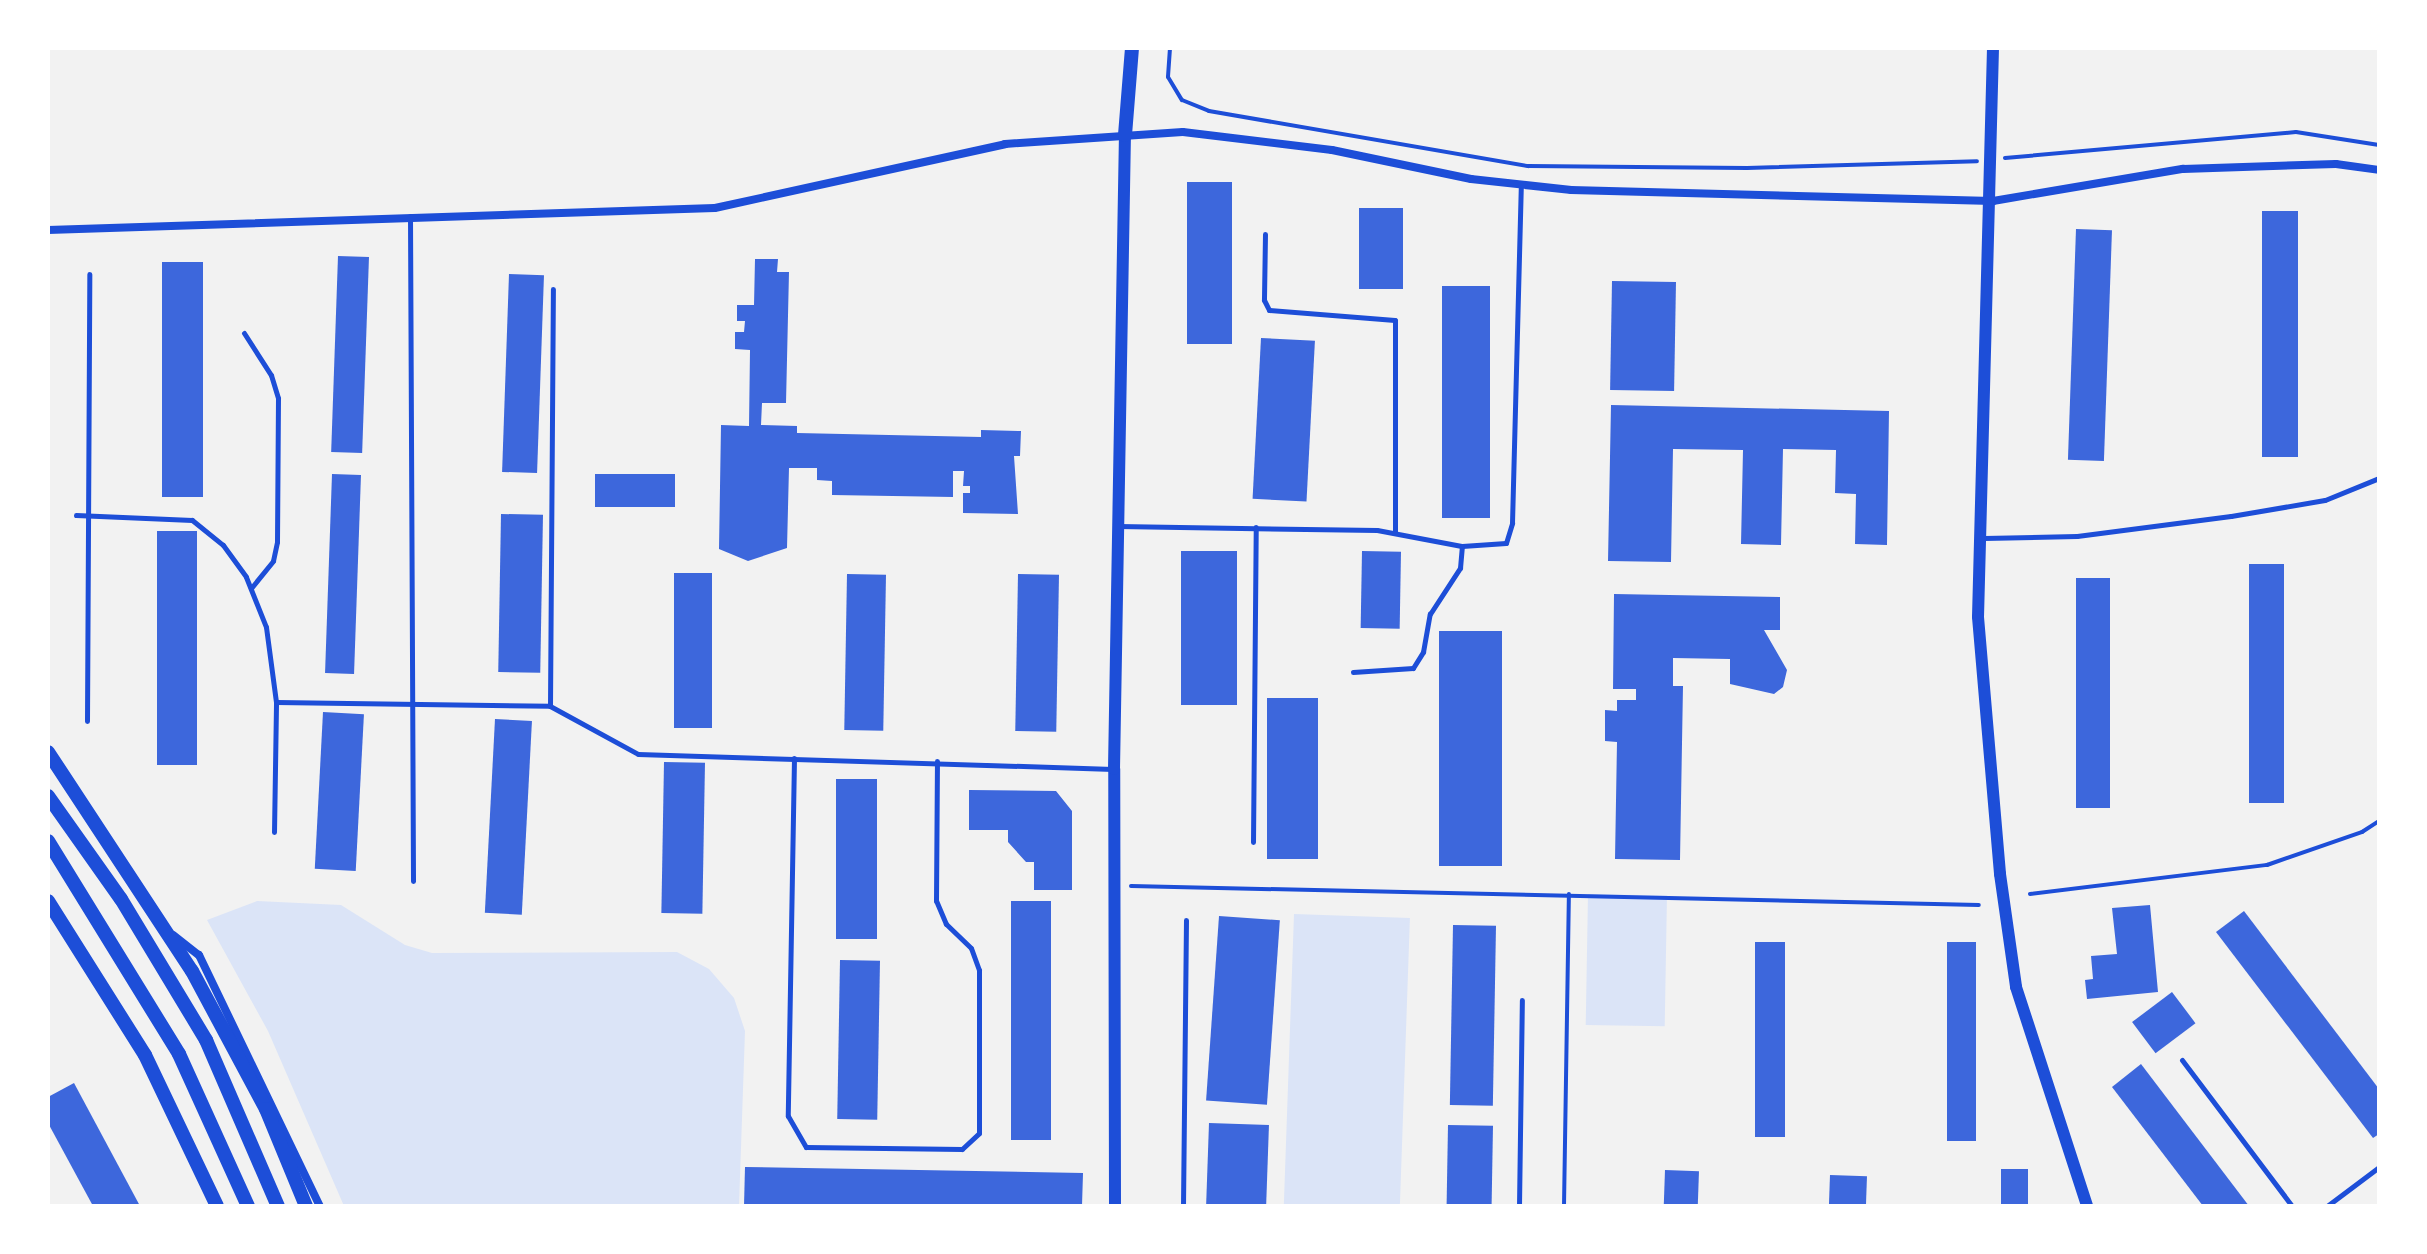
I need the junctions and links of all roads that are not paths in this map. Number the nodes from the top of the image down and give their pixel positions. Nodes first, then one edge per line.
1 (1132, 48) edge
2 (1993, 48) edge
3 (1125, 135) junction
4 (2379, 170) edge
5 (1521, 184) junction
6 (1993, 201) junction
7 (410, 215) junction
8 (48, 230) edge
9 (1265, 234) dead end
10 (89, 274) dead end
11 (553, 289) dead end
12 (244, 333) dead end
13 (2379, 478) edge
14 (76, 515) dead end
15 (90, 515) junction
16 (1117, 526) junction
17 (1256, 527) junction
18 (1395, 533) junction
19 (1984, 538) junction
20 (1462, 546) junction
21 (251, 588) junction
22 (1353, 672) dead end
23 (276, 702) junction
24 (410, 704) junction
25 (550, 706) junction
26 (87, 721) dead end
27 (48, 752) edge
28 (794, 758) junction
29 (937, 761) junction
30 (1114, 769) junction
31 (48, 796) edge
32 (274, 832) dead end
33 (48, 841) edge
34 (1253, 842) dead end
35 (413, 881) dead end
36 (48, 901) edge
37 (1186, 920) dead end
38 (166, 930) junction
39 (1522, 1000) dead end
40 (2182, 1060) dead end
41 (2379, 1167) edge
42 (217, 1206) edge
43 (248, 1206) edge
44 (278, 1206) edge
45 (306, 1206) edge
46 (320, 1206) edge
47 (1115, 1206) edge
48 (1183, 1206) edge
49 (1519, 1206) edge
50 (2087, 1206) edge
51 (2292, 1206) edge
52 (2327, 1206) edge

1 - 3 main road
2 - 6 street
3 - 5 street
3 - 7 street
3 - 16 street
4 - 6 street
5 - 6 street
5 - 20 lane
6 - 19 street
7 - 8 street
7 - 24 lane
9 - 18 lane
10 - 15 lane
11 - 25 lane
12 - 21 lane
13 - 19 lane
14 - 15 lane
15 - 21 lane
15 - 26 lane
16 - 17 lane
16 - 30 street
17 - 18 lane
17 - 34 lane
18 - 20 lane
19 - 50 street
20 - 22 lane
21 - 23 lane
23 - 24 lane
23 - 32 lane
24 - 25 lane
24 - 35 lane
25 - 28 lane
27 - 38 main road
28 - 29 lane
28 - 29 lane
29 - 30 lane
30 - 47 street
31 - 44 main road
33 - 43 main road
36 - 42 main road
37 - 48 lane
38 - 45 main road
38 - 46 street
39 - 49 lane
40 - 51 lane
41 - 52 lane

